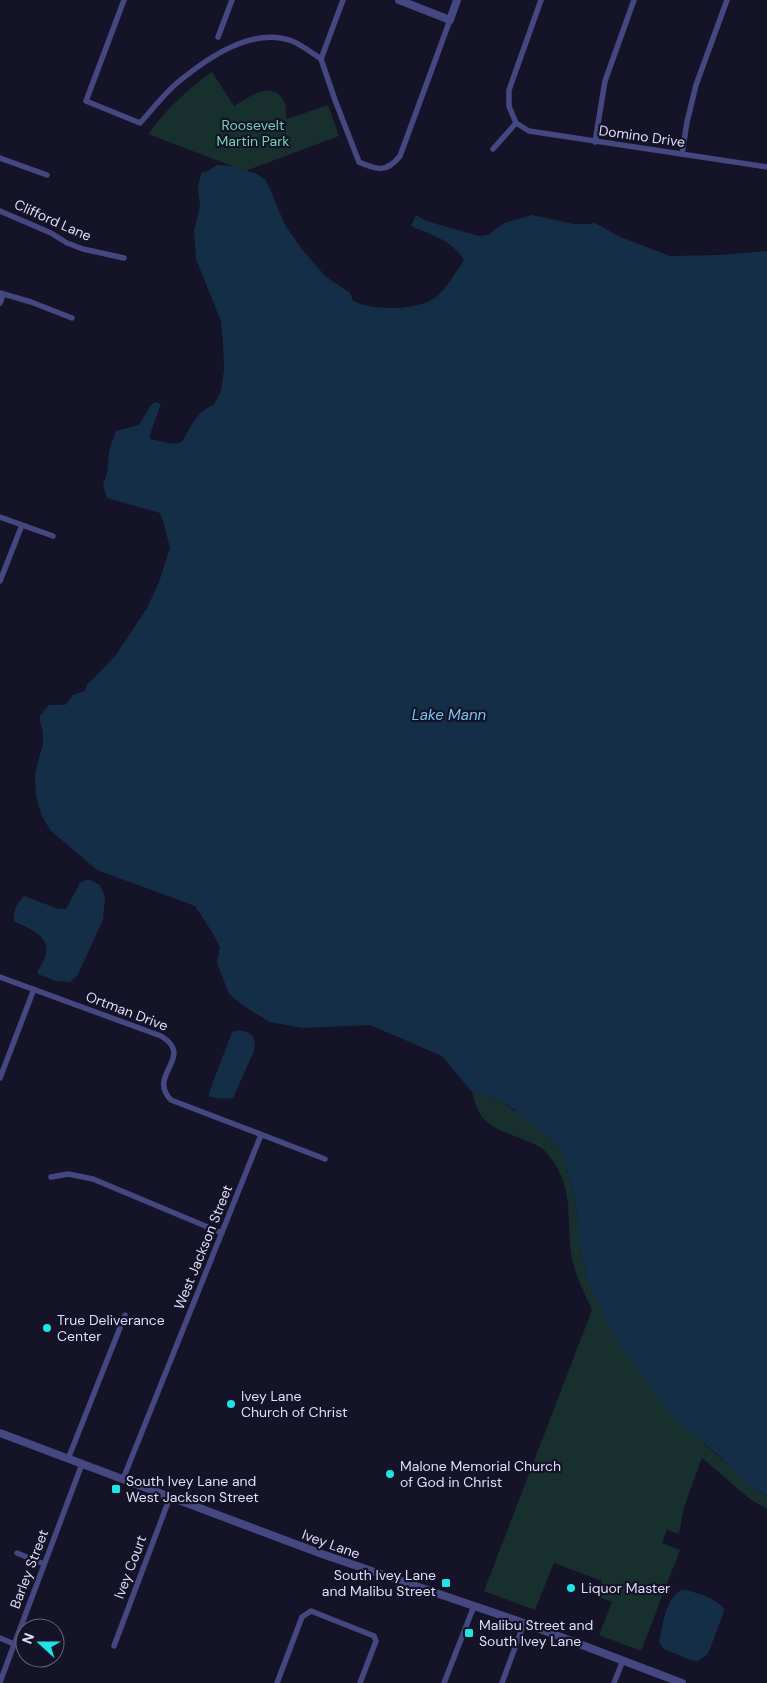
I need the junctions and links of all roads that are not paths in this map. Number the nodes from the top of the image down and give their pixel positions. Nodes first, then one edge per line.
1 (124, 0) edge
2 (232, 0) edge
3 (343, 0) edge
4 (399, 0) edge
5 (457, 0) edge
6 (541, 0) edge
7 (634, 0) edge
8 (727, 0) edge
9 (450, 20) junction
10 (218, 37) dead end
11 (321, 59) junction
12 (516, 123) junction
13 (595, 142) junction
14 (493, 149) dead end
15 (682, 154) junction
16 (0, 158) edge
17 (767, 167) edge
18 (47, 175) dead end
19 (0, 211) edge
20 (124, 258) dead end
21 (2, 294) edge
22 (0, 303) edge
23 (72, 318) dead end
24 (0, 517) edge
25 (22, 525) junction
26 (53, 536) dead end
27 (0, 581) edge
28 (0, 977) edge
29 (34, 989) junction
30 (0, 1078) edge
31 (261, 1134) junction
32 (325, 1159) dead end
33 (50, 1177) dead end
34 (222, 1233) junction
35 (125, 1315) dead end
36 (0, 1433) edge
37 (68, 1459) junction
38 (82, 1464) junction
39 (123, 1480) junction
40 (170, 1497) junction
41 (17, 1554) dead end
42 (44, 1564) junction
43 (474, 1606) junction
44 (524, 1623) junction
45 (0, 1638) edge
46 (14, 1644) junction
47 (114, 1646) dead end
48 (622, 1660) junction
49 (0, 1682) edge
50 (277, 1683) edge
51 (360, 1683) edge
52 (444, 1683) edge
53 (502, 1683) edge
54 (614, 1683) edge
55 (682, 1683) edge

1 - 11 street
2 - 10 street
3 - 11 street
4 - 9 street
5 - 9 street
6 - 12 street
7 - 13 street
8 - 15 street
9 - 11 street
12 - 13 street, Domino Drive
12 - 14 street
13 - 15 street, Domino Drive
15 - 17 street, Domino Drive
16 - 18 street
19 - 20 street, Clifford Lane
21 - 22 street
21 - 23 street
24 - 25 street
25 - 26 street
25 - 27 street
28 - 29 street, Ortman Drive
29 - 30 street
29 - 31 street, Ortman Drive
31 - 32 street, Ortman Drive
31 - 34 street, West Jackson Street
33 - 34 street
34 - 39 street, West Jackson Street
35 - 37 street
36 - 37 street, Ivey Lane
37 - 38 street, Ivey Lane
38 - 39 street, Ivey Lane
38 - 42 street, Barley Street
39 - 40 street, Ivey Lane
40 - 43 street, Ivey Lane
40 - 47 street, Ivey Court
41 - 42 street
42 - 46 street, Barley Street
43 - 44 street, Ivey Lane
43 - 52 street
44 - 48 street, Ivey Lane
44 - 53 street
45 - 46 street
46 - 49 street, Barley Street
48 - 54 street
48 - 55 street, Ivey Lane
50 - 51 street

